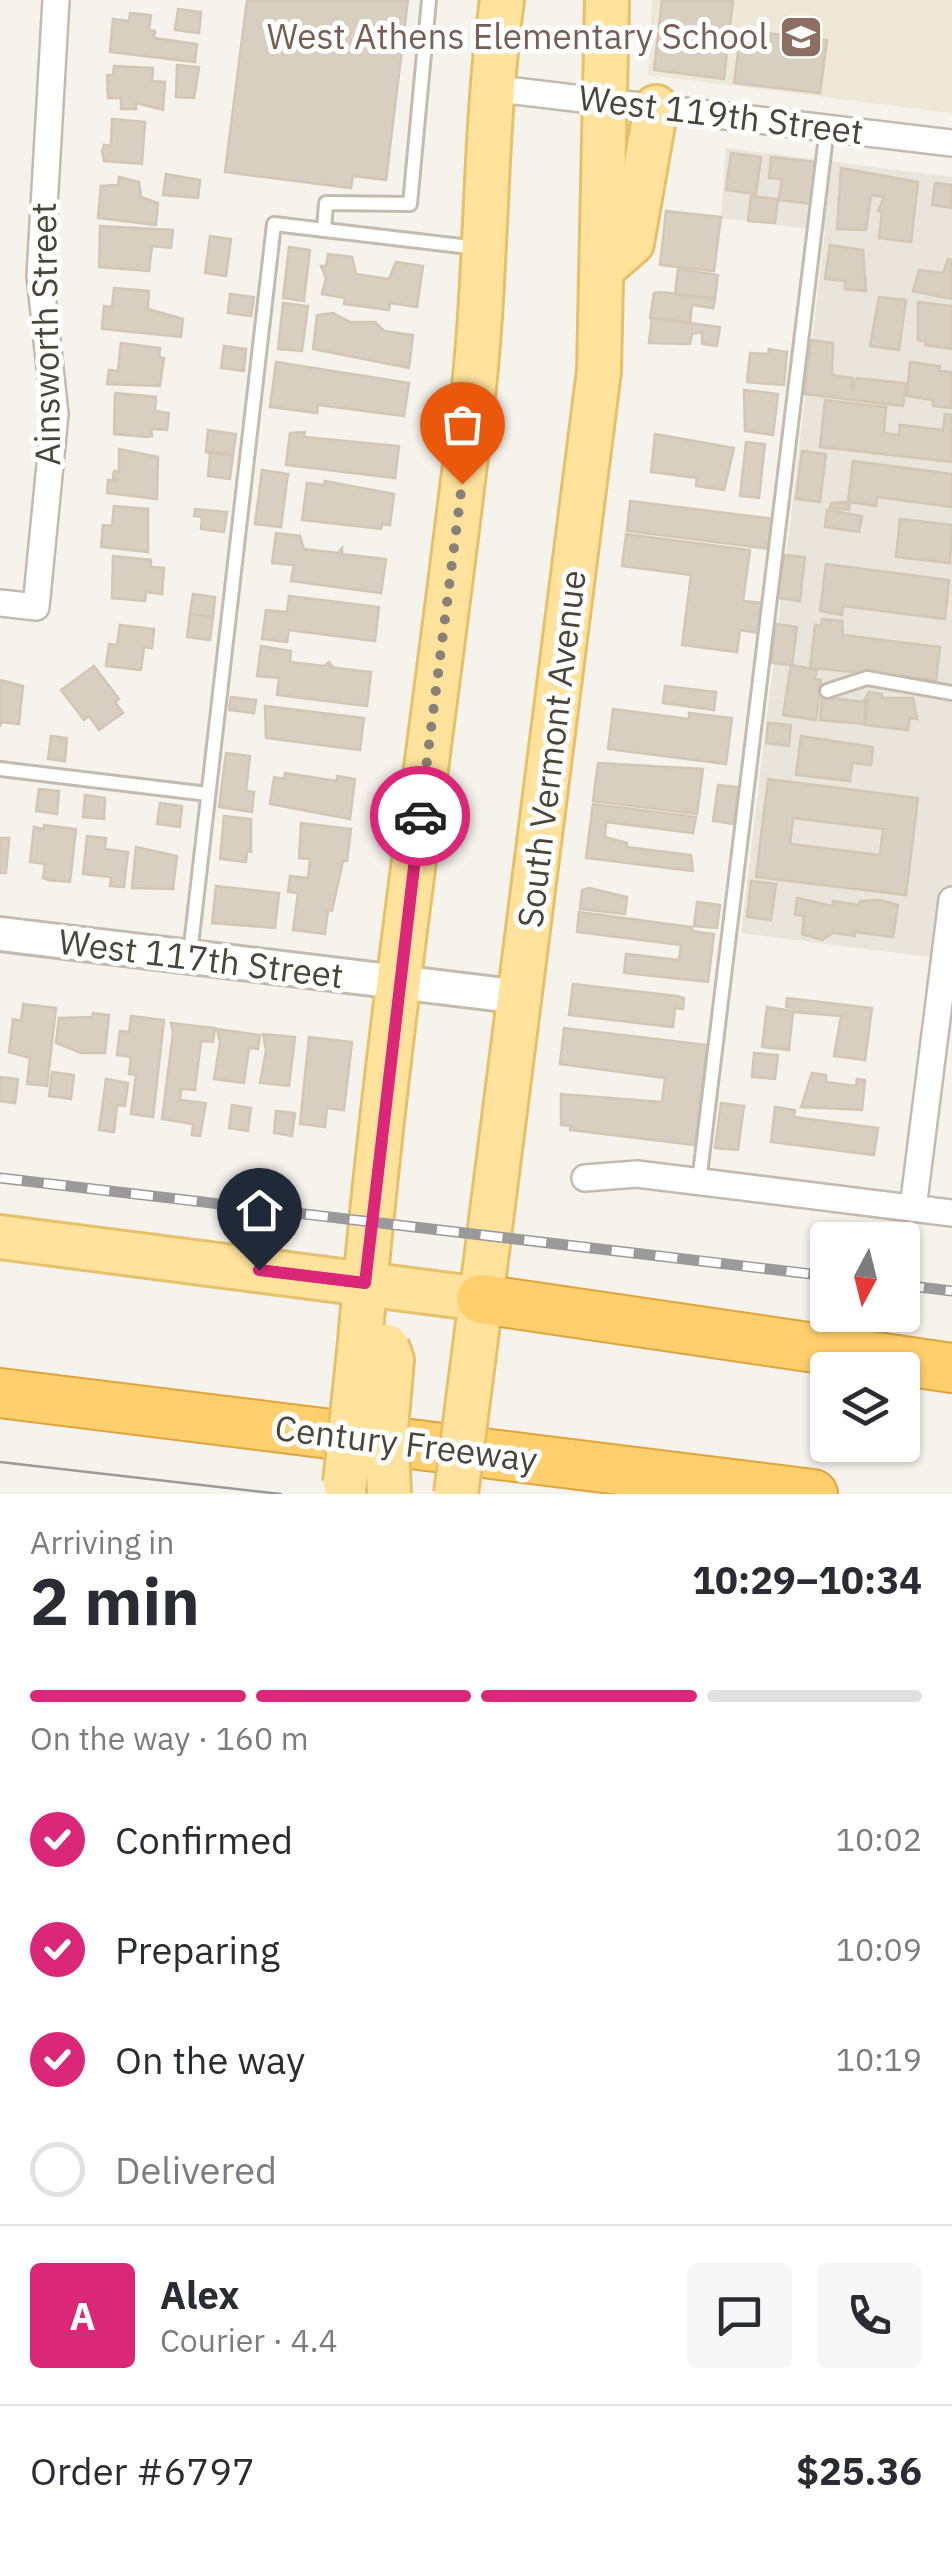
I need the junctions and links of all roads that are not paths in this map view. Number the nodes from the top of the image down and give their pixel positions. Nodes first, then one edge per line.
1 (56, 0) edge
2 (428, 0) edge
3 (502, 0) edge
4 (607, 0) edge
5 (490, 88) junction
6 (604, 101) junction
7 (656, 108) junction
8 (827, 128) junction
9 (952, 143) edge
10 (324, 230) junction
11 (481, 249) junction
12 (602, 269) junction
13 (0, 603) edge
14 (827, 691) dead end
15 (952, 693) edge
16 (0, 769) edge
17 (208, 794) junction
18 (952, 900) edge
19 (0, 934) edge
20 (190, 957) junction
21 (399, 982) junction
22 (521, 997) junction
23 (585, 1178) dead end
24 (699, 1182) junction
25 (913, 1208) junction
26 (952, 1213) edge
27 (0, 1237) edge
28 (365, 1283) junction
29 (481, 1299) junction
30 (374, 1344) junction
31 (952, 1368) edge
32 (0, 1392) edge
33 (344, 1494) edge
34 (389, 1494) edge
35 (456, 1494) edge
36 (813, 1494) edge

1 - 13 street, Ainsworth Street
2 - 10 lane
3 - 5 main road
4 - 6 main road, South Vermont Avenue
5 - 6 street, West 119th Street
5 - 11 main road
6 - 7 street, West 119th Street
6 - 12 main road, South Vermont Avenue
7 - 8 street, West 119th Street
7 - 12 main road
8 - 9 street, West 119th Street
8 - 24 lane
10 - 11 lane
10 - 17 lane
11 - 21 main road
12 - 22 main road, South Vermont Avenue
14 - 15 lane
16 - 17 lane
17 - 20 lane
18 - 25 street
19 - 20 street, West 117th Street
20 - 21 street, West 117th Street
21 - 22 street, West 117th Street
21 - 28 main road
22 - 29 main road, South Vermont Avenue
23 - 24 street
24 - 25 street
25 - 26 street
27 - 28 main road
28 - 29 main road
28 - 30 main road
29 - 31 highway
29 - 35 main road, South Vermont Avenue, bridge
30 - 33 main road, bridge
30 - 34 main road, bridge
32 - 36 highway, Century Freeway

